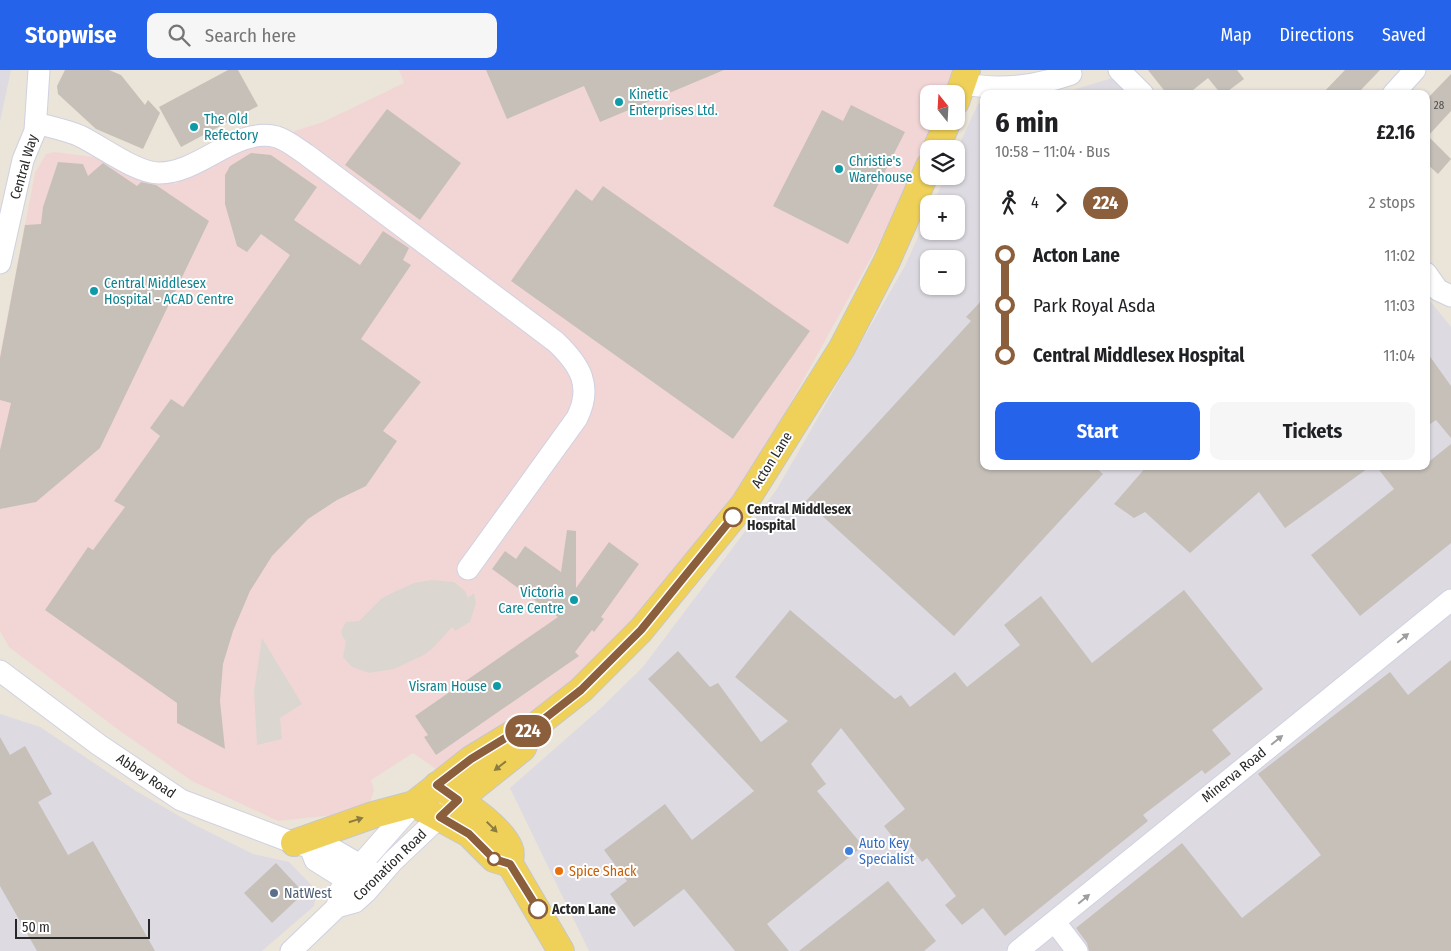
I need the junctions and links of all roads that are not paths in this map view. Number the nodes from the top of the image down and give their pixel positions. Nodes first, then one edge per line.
1 (40, 70) edge
2 (1119, 70) edge
3 (1415, 70) edge
4 (1071, 74) dead end
5 (965, 85) edge
6 (1139, 90) edge
7 (1397, 90) edge
8 (36, 123) junction
9 (921, 185) edge
10 (0, 263) edge
11 (1430, 279) edge
12 (1451, 296) edge
13 (468, 569) dead end
14 (1451, 600) edge
15 (0, 671) edge
16 (530, 730) junction
17 (437, 785) junction
18 (414, 804) junction
19 (449, 808) junction
20 (302, 845) junction
21 (362, 864) junction
22 (379, 876) junction
23 (347, 880) junction
24 (366, 892) junction
25 (337, 907) junction
26 (1055, 922) junction
27 (292, 951) edge
28 (561, 951) edge
29 (1018, 951) edge
30 (1078, 951) edge

1 - 8 street, Central Way
2 - 6 street
3 - 7 street
4 - 5 street
8 - 10 street, Central Way
8 - 13 street
9 - 16 main road, Acton Lane
11 - 12 street
26 -> 14 street, Minerva Road
15 - 20 street, Abbey Road
16 - 17 main road, Acton Lane
16 -> 19 main road, Acton Lane
17 - 18 main road, Acton Lane
17 - 19 main road
18 - 19 main road
20 -> 18 main road
18 - 21 street, Coronation Road
19 - 22 street, Coronation Road
19 - 28 main road
20 - 21 street, Abbey Road
20 - 23 street
21 - 22 street, Abbey Road
21 - 23 street, Coronation Road
22 - 24 street, Coronation Road
23 - 24 street
23 - 25 street, Coronation Road
24 - 25 street, Coronation Road
25 - 27 street, Coronation Road
26 - 29 street, Minerva Road
26 - 30 street

